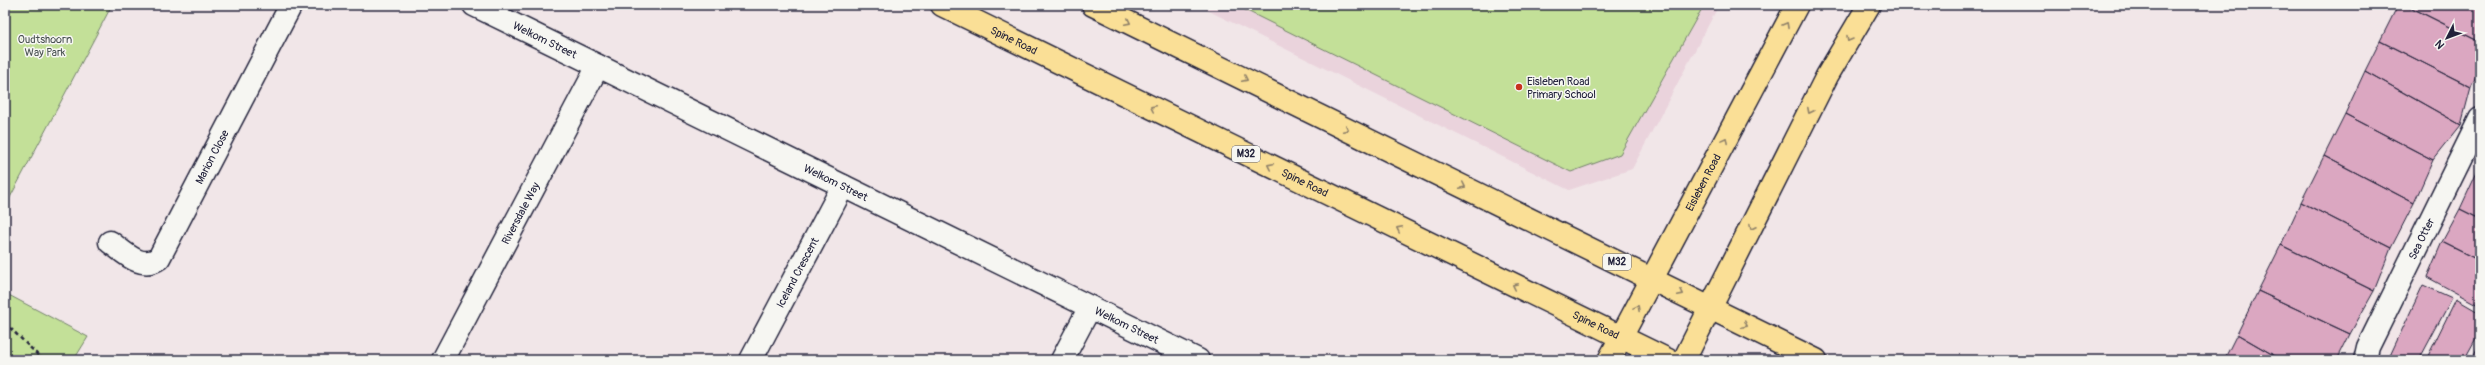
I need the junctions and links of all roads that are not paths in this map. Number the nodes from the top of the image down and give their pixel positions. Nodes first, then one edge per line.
1 (290, 5) edge
2 (474, 5) edge
3 (942, 5) edge
4 (1093, 5) edge
5 (1797, 5) edge
6 (1869, 5) edge
7 (598, 66) junction
8 (2480, 119) edge
9 (843, 186) junction
10 (110, 242) dead end
11 (1652, 279) junction
12 (1090, 307) junction
13 (1710, 308) junction
14 (1621, 338) junction
15 (443, 360) edge
16 (751, 360) edge
17 (1062, 360) edge
18 (1198, 360) edge
19 (1609, 360) edge
20 (1668, 360) edge
21 (1684, 360) edge
22 (1816, 360) edge
23 (2365, 360) edge

1 - 10 street, Marion Close
2 - 7 street, Welkom Street
14 -> 3 main road, Spine Road / M32
4 -> 11 main road, M32
11 -> 5 main road, Eisleben Road
6 -> 13 main road
7 - 9 street, Welkom Street
7 - 15 street, Riversdale Way
8 - 23 street, Sea Otter
9 - 12 street, Welkom Street
9 - 16 street, Iceland Crescent
11 -> 13 main road, M32
14 -> 11 main road, Eisleben Road
12 - 17 street
12 - 18 street, Welkom Street
13 - 21 main road
13 -> 22 main road, M32
14 - 19 main road, Eisleben Road
14 - 20 main road, Spine Road / M32

